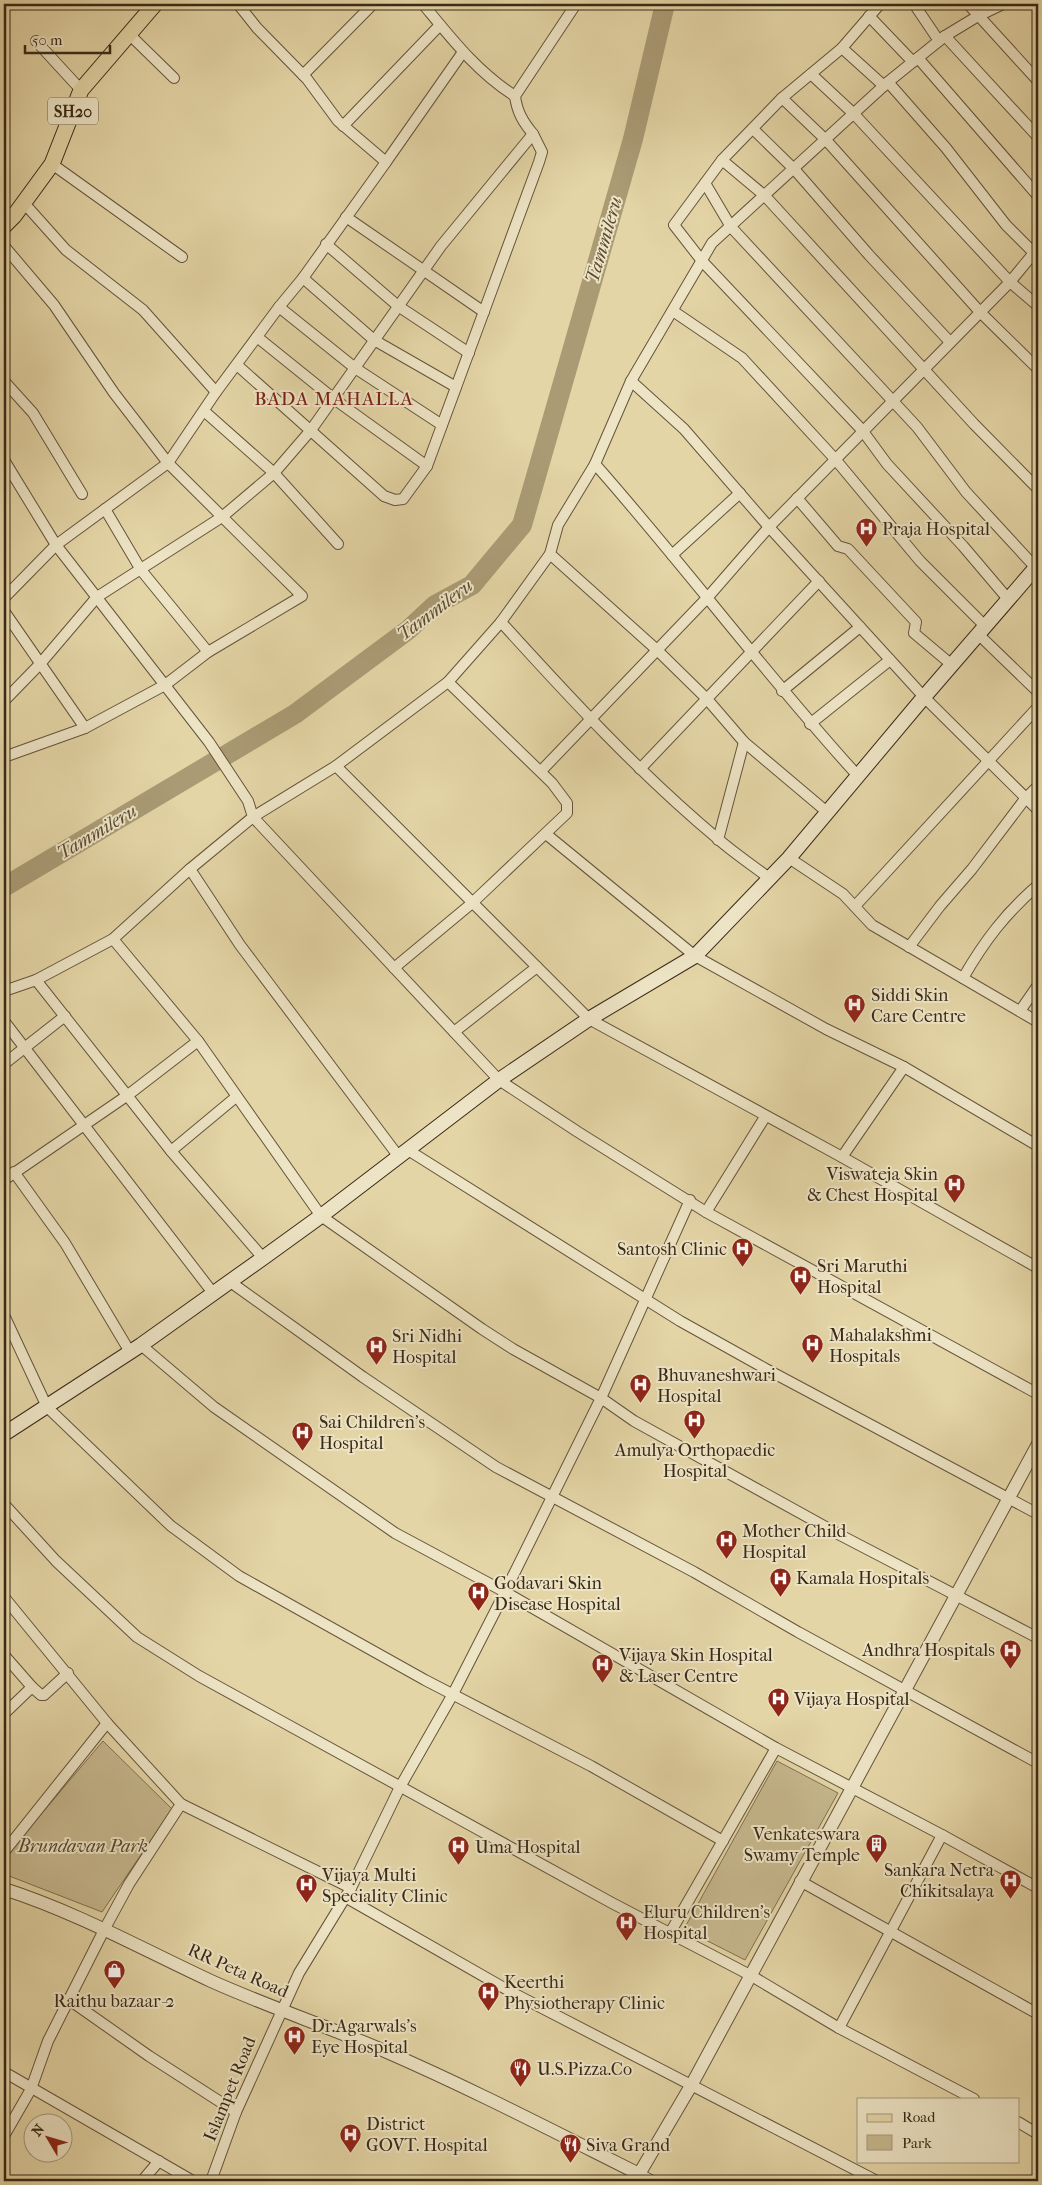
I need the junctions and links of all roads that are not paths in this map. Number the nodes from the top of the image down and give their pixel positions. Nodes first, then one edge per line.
1 (155, 4) edge
2 (238, 4) edge
3 (373, 4) edge
4 (423, 4) edge
5 (576, 4) edge
6 (880, 4) edge
7 (914, 4) edge
8 (968, 4) edge
9 (1003, 4) edge
10 (869, 16) junction
11 (978, 16) junction
12 (440, 25) junction
13 (129, 34) junction
14 (942, 39) junction
15 (36, 41) dead end
16 (842, 48) junction
17 (463, 52) junction
18 (915, 60) junction
19 (811, 74) junction
20 (303, 76) junction
21 (174, 78) dead end
22 (1038, 81) edge
23 (886, 84) junction
24 (81, 90) junction
25 (515, 96) junction
26 (782, 98) junction
27 (854, 114) junction
28 (343, 126) junction
29 (753, 128) junction
30 (533, 134) junction
31 (1038, 137) edge
32 (826, 140) junction
33 (722, 160) junction
34 (386, 162) junction
35 (52, 164) junction
36 (795, 170) junction
37 (705, 183) junction
38 (765, 196) junction
39 (1038, 196) edge
40 (24, 203) junction
41 (346, 217) junction
42 (4, 226) edge
43 (731, 227) junction
44 (326, 244) junction
45 (4, 246) edge
46 (1037, 253) edge
47 (182, 257) dead end
48 (702, 261) junction
49 (423, 271) junction
50 (303, 278) junction
51 (1010, 282) junction
52 (398, 306) junction
53 (1038, 306) edge
54 (279, 307) junction
55 (673, 311) junction
56 (484, 312) junction
57 (980, 312) junction
58 (257, 337) junction
59 (374, 340) junction
60 (950, 342) junction
61 (469, 352) junction
62 (237, 365) junction
63 (355, 368) junction
64 (923, 368) junction
65 (1038, 369) edge
66 (4, 381) edge
67 (630, 381) junction
68 (456, 387) junction
69 (216, 392) junction
70 (334, 399) junction
71 (892, 400) junction
72 (204, 411) junction
73 (442, 425) junction
74 (311, 430) junction
75 (862, 430) junction
76 (835, 459) junction
77 (4, 460) edge
78 (168, 463) junction
79 (595, 464) junction
80 (428, 466) junction
81 (274, 473) junction
82 (1038, 489) edge
83 (740, 493) junction
84 (82, 494) dead end
85 (797, 498) junction
86 (105, 509) junction
87 (222, 518) junction
88 (769, 527) junction
89 (338, 544) dead end
90 (56, 545) junction
91 (550, 554) junction
92 (672, 555) junction
93 (141, 570) junction
94 (1036, 570) edge
95 (819, 581) junction
96 (96, 597) junction
97 (708, 597) junction
98 (4, 598) edge
99 (1008, 599) junction
100 (4, 611) edge
101 (501, 622) junction
102 (860, 627) junction
103 (981, 630) junction
104 (657, 650) junction
105 (208, 652) junction
106 (751, 652) junction
107 (890, 660) junction
108 (40, 664) junction
109 (952, 665) junction
110 (448, 682) junction
111 (165, 685) junction
112 (782, 691) junction
113 (1038, 692) edge
114 (924, 697) junction
115 (707, 699) junction
116 (4, 701) edge
117 (1038, 707) edge
118 (591, 720) junction
119 (810, 724) junction
120 (85, 728) junction
121 (744, 742) junction
122 (4, 757) edge
123 (988, 761) junction
124 (336, 766) junction
125 (640, 769) junction
126 (541, 771) junction
127 (858, 776) junction
128 (1038, 786) edge
129 (1025, 799) junction
130 (1038, 810) edge
131 (828, 812) junction
132 (253, 817) junction
133 (546, 834) junction
134 (718, 840) junction
135 (789, 858) junction
136 (190, 869) junction
137 (769, 878) junction
138 (1038, 885) edge
139 (471, 904) junction
140 (856, 905) junction
141 (113, 939) junction
142 (909, 947) junction
143 (695, 956) junction
144 (538, 967) junction
145 (394, 968) junction
146 (963, 978) junction
147 (36, 980) junction
148 (1038, 985) edge
149 (4, 991) edge
150 (1020, 1011) junction
151 (65, 1016) junction
152 (589, 1019) junction
153 (4, 1021) edge
154 (1038, 1022) edge
155 (454, 1032) junction
156 (198, 1041) junction
157 (25, 1049) junction
158 (4, 1064) edge
159 (904, 1068) junction
160 (499, 1080) junction
161 (128, 1095) junction
162 (236, 1097) junction
163 (765, 1117) junction
164 (84, 1126) junction
165 (1038, 1146) edge
166 (171, 1151) junction
167 (404, 1153) junction
168 (842, 1157) junction
169 (14, 1172) junction
170 (4, 1180) edge
171 (690, 1200) junction
172 (706, 1212) junction
173 (322, 1216) junction
174 (262, 1258) junction
175 (1038, 1268) edge
176 (229, 1282) junction
177 (213, 1293) junction
178 (647, 1300) junction
179 (4, 1315) edge
180 (136, 1349) junction
181 (1038, 1394) edge
182 (602, 1398) junction
183 (47, 1406) junction
184 (4, 1434) edge
185 (1038, 1444) edge
186 (553, 1497) junction
187 (1009, 1498) junction
188 (4, 1504) edge
189 (1038, 1514) edge
190 (505, 1592) junction
191 (957, 1595) junction
192 (4, 1597) edge
193 (1038, 1638) edge
194 (4, 1655) edge
195 (68, 1673) junction
196 (32, 1687) junction
197 (906, 1691) junction
198 (453, 1694) junction
199 (4, 1714) edge
200 (107, 1722) junction
201 (776, 1748) junction
202 (1038, 1763) edge
203 (400, 1787) junction
204 (854, 1787) junction
205 (181, 1804) junction
206 (942, 1835) junction
207 (724, 1841) junction
208 (4, 1852) edge
209 (800, 1881) junction
210 (351, 1888) junction
211 (1038, 1888) edge
212 (4, 1889) edge
213 (345, 1897) junction
214 (104, 1930) junction
215 (890, 1931) junction
216 (670, 1933) junction
217 (750, 1975) junction
218 (68, 1999) junction
219 (282, 2009) junction
220 (1038, 2014) edge
221 (839, 2028) junction
222 (4, 2072) edge
223 (692, 2084) junction
224 (31, 2089) junction
225 (972, 2098) edge
226 (236, 2112) junction
227 (1020, 2123) edge
228 (1038, 2134) edge
229 (4, 2136) edge
230 (159, 2161) junction
231 (637, 2178) edge
232 (142, 2181) edge
233 (194, 2181) edge
234 (211, 2181) edge
235 (653, 2181) edge
236 (877, 2181) edge

1 - 13 main road, SH20
2 - 20 street
3 - 20 street
4 - 12 street
5 - 25 street
6 - 10 street
7 - 14 street
8 - 11 street
9 - 11 street
10 - 16 street
10 - 18 street
11 - 14 street
11 - 22 street
12 - 17 street
12 - 28 street
13 - 21 street
13 - 24 main road, SH20
14 - 18 street
14 - 31 street
15 - 24 street
16 - 19 street
16 - 23 street
17 - 25 street
17 - 34 street
18 - 23 street
18 - 39 street
19 - 26 street
19 - 27 street
20 - 28 street
23 - 27 street
23 - 46 street
24 - 35 main road, SH20
25 - 30 street
26 - 29 street
26 - 32 street
27 - 32 street
27 - 51 street
28 - 34 street
29 - 33 street
29 - 36 street
30 - 49 street
30 - 56 street
32 - 36 street
32 - 57 street
33 - 37 street
33 - 38 street
34 - 41 street
35 - 40 main road, SH20
35 - 47 street
36 - 38 street
36 - 60 street
37 - 43 street
37 - 48 street
38 - 43 street
38 - 64 street
40 - 42 main road, SH20
40 - 69 street
41 - 44 street
41 - 49 street
43 - 48 street
43 - 71 street
44 - 50 street
44 - 52 street
45 - 78 street
46 - 51 street
48 - 55 street
48 - 75 street
49 - 52 street
49 - 56 street
50 - 54 street
50 - 59 street
51 - 53 street
51 - 57 street
52 - 59 street
52 - 61 street
54 - 58 street
54 - 63 street
55 - 67 street
55 - 76 street
56 - 61 street
57 - 60 street
57 - 65 street
58 - 62 street
58 - 70 street
59 - 63 street
59 - 68 street
60 - 64 street
61 - 68 street
62 - 69 street
62 - 74 street
63 - 70 street
63 - 73 street
64 - 71 street
64 - 82 street
66 - 84 street
67 - 79 street
67 - 83 street
68 - 73 street
69 - 72 street
70 - 74 street
70 - 80 street
71 - 75 street
71 - 94 street
72 - 78 street
72 - 81 street
73 - 80 street
74 - 80 street
74 - 81 street
75 - 76 street
75 - 99 street
76 - 85 street
76 - 103 street
77 - 90 street
78 - 86 street
78 - 87 street
79 - 91 street
79 - 92 street
81 - 87 street
81 - 89 street
83 - 88 street
83 - 92 street
85 - 88 street
85 - 109 street
86 - 90 street
86 - 93 street
87 - 93 street
87 - 105 street
88 - 95 street
88 - 97 street
90 - 96 street
90 - 98 street
91 - 101 street
91 - 104 street
92 - 97 street
93 - 96 street
93 - 105 street
94 - 99 main road
95 - 102 street
95 - 106 street
96 - 108 street
96 - 111 street
97 - 104 street
97 - 106 street
99 - 103 main road
100 - 108 street
101 - 110 street
101 - 118 street
102 - 107 street
102 - 112 street
103 - 109 main road
103 - 113 street
104 - 115 street
104 - 118 street
105 - 111 street
106 - 112 street
106 - 115 street
107 - 114 street
107 - 119 street
108 - 116 street
108 - 120 street
109 - 114 main road
110 - 124 street
110 - 126 street
111 - 120 street
111 - 132 street
112 - 119 street
114 - 123 street
114 - 127 main road
115 - 121 street
115 - 125 street
117 - 123 street
118 - 125 street
118 - 126 street
119 - 127 street
120 - 122 street
121 - 131 street
121 - 134 street
123 - 129 street
123 - 140 street
124 - 132 street
124 - 139 street
125 - 134 street
126 - 133 street
127 - 131 main road
128 - 129 street
129 - 130 street
129 - 142 street
131 - 135 main road
132 - 136 street
132 - 145 street
133 - 139 street
133 - 143 street
134 - 137 street
135 - 137 main road
135 - 140 street
136 - 141 street
136 - 167 street
137 - 143 main road
138 - 146 street
139 - 144 street
139 - 145 street
140 - 142 street
141 - 147 street
141 - 156 street
142 - 146 street
143 - 152 main road
143 - 159 street
144 - 152 street
144 - 155 street
145 - 155 street
146 - 150 street
147 - 149 street
147 - 151 street
148 - 150 street
150 - 154 street
151 - 157 street
151 - 161 street
152 - 160 main road
152 - 163 street
153 - 157 street
155 - 160 street
156 - 161 street
156 - 162 street
157 - 158 street
157 - 164 street
159 - 165 street
159 - 168 street
160 - 167 main road
160 - 171 street
161 - 164 street
161 - 166 street
162 - 166 street
162 - 173 street
163 - 168 street
163 - 172 street
164 - 169 street
164 - 177 street
166 - 174 street
167 - 173 main road
167 - 178 street
168 - 175 street
169 - 170 street
169 - 180 street
171 - 172 street
171 - 178 street, Islampet Road
172 - 181 street
173 - 174 main road
173 - 182 street
174 - 176 main road
176 - 177 main road
176 - 186 street
177 - 180 main road
178 - 182 street, Islampet Road
178 - 187 street
179 - 183 street
180 - 183 main road
180 - 190 street
182 - 186 street, Islampet Road
182 - 191 street
183 - 184 main road
183 - 198 street
185 - 187 street
186 - 190 street, Islampet Road
186 - 197 street
187 - 189 street
187 - 191 street
188 - 203 street
190 - 198 street, Islampet Road
190 - 201 street
191 - 193 street
191 - 197 street
192 - 195 street
194 - 196 street
195 - 196 street
195 - 200 street
196 - 199 street
197 - 202 street
197 - 204 street
198 - 203 street, Islampet Road
198 - 207 street
200 - 205 street
200 - 208 street
201 - 204 street
201 - 207 street
203 - 210 street, Islampet Road
203 - 216 street
204 - 206 street
204 - 209 street
205 - 210 street
205 - 214 street
206 - 211 street
206 - 215 street
207 - 216 street
209 - 215 street
209 - 217 street
210 - 213 street, Islampet Road
212 - 214 street, RR Peta Road
213 - 219 street, Islampet Road
213 - 223 street
214 - 218 street
214 - 219 street, RR Peta Road
215 - 220 street
215 - 221 street
216 - 217 street
217 - 221 street
217 - 223 street
218 - 224 street
218 - 226 street
219 - 226 street, Islampet Road
219 - 231 street, RR Peta Road
221 - 225 street
222 - 224 street
223 - 231 street
223 - 236 street
224 - 229 street
224 - 230 street
226 - 234 street, Islampet Road
227 - 228 street
230 - 232 street
230 - 233 street
231 - 235 street

